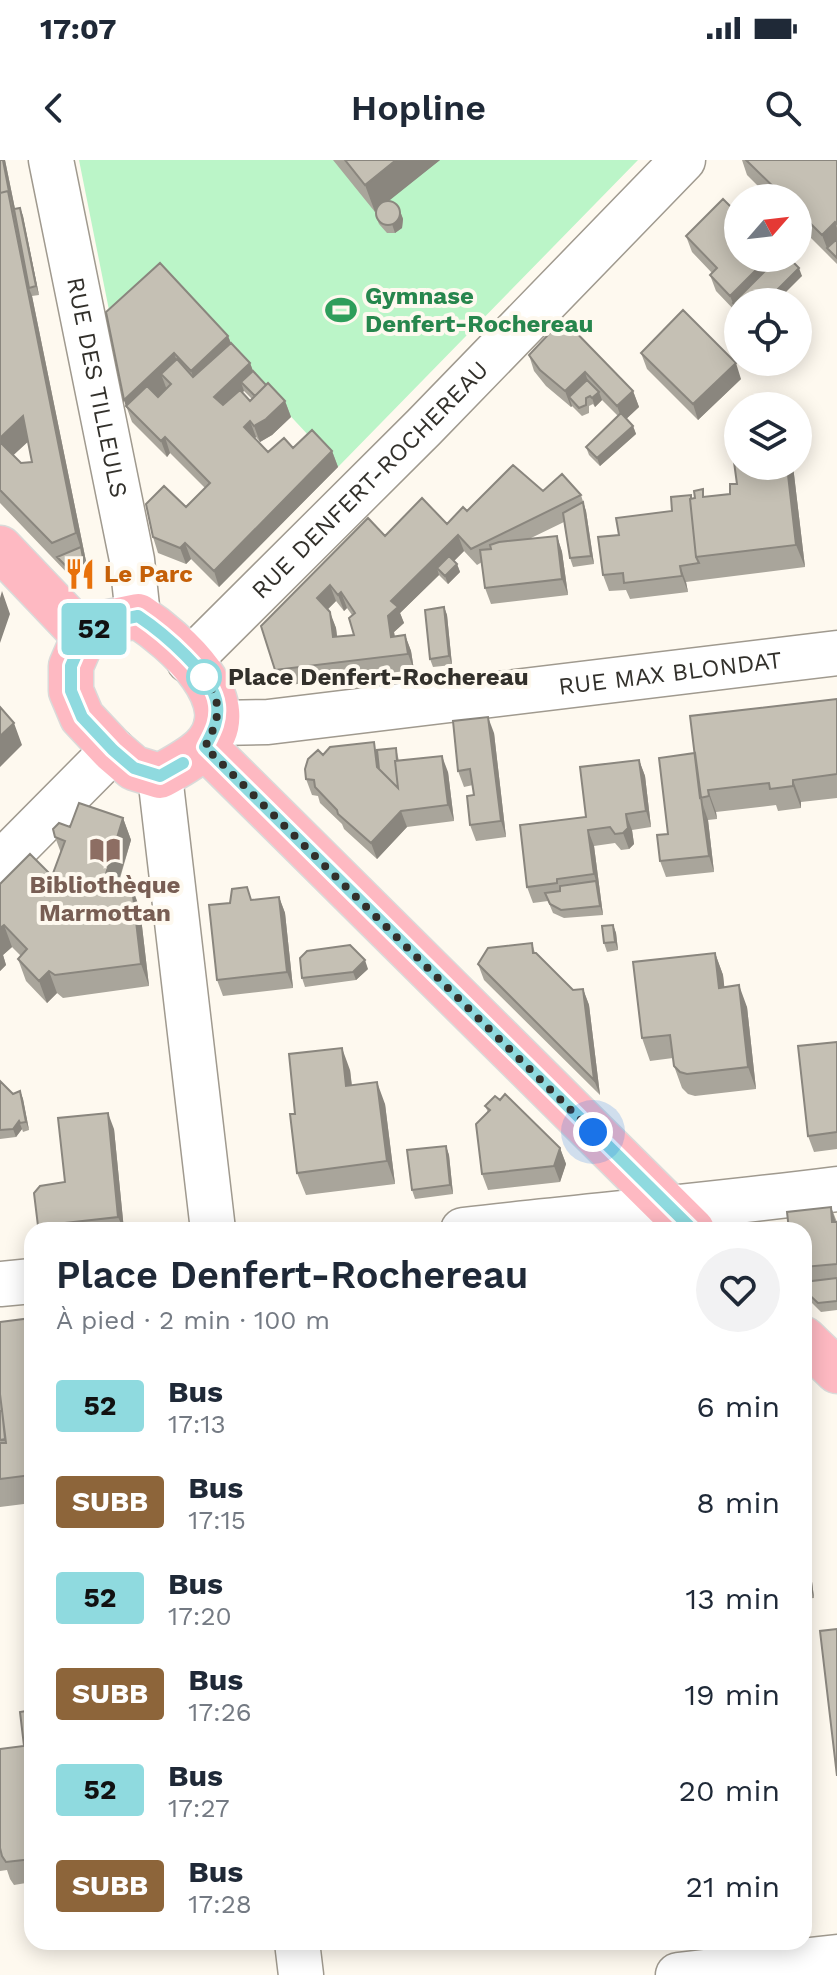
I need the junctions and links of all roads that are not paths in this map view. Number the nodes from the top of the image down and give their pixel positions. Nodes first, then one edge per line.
1 (51, 160) edge
2 (683, 160) edge
3 (0, 548) edge
4 (138, 616) junction
5 (84, 636) junction
6 (837, 653) edge
7 (189, 661) junction
8 (211, 735) junction
9 (113, 750) junction
10 (160, 776) junction
11 (0, 864) edge
12 (837, 1189) edge
13 (682, 1220) edge
14 (212, 1222) edge
15 (533, 1222) edge
16 (24, 1282) edge
17 (0, 1284) edge
18 (812, 1347) edge
19 (837, 1371) edge
20 (298, 1950) edge
21 (837, 1957) edge
22 (301, 1975) edge
23 (678, 1975) edge

1 - 4 street, RUE DES TILLEULS
2 - 7 street, RUE DENFERT-ROCHEREAU
3 - 5 main road
4 - 5 main road
4 - 7 main road
5 - 9 main road
6 - 8 street, RUE MAX BLONDAT
7 - 8 main road
8 - 10 main road
8 - 13 main road
9 - 10 main road
9 - 11 street
10 - 14 street
12 - 13 street
13 - 15 street
16 - 17 street
18 - 19 main road
20 - 22 street
21 - 23 street

